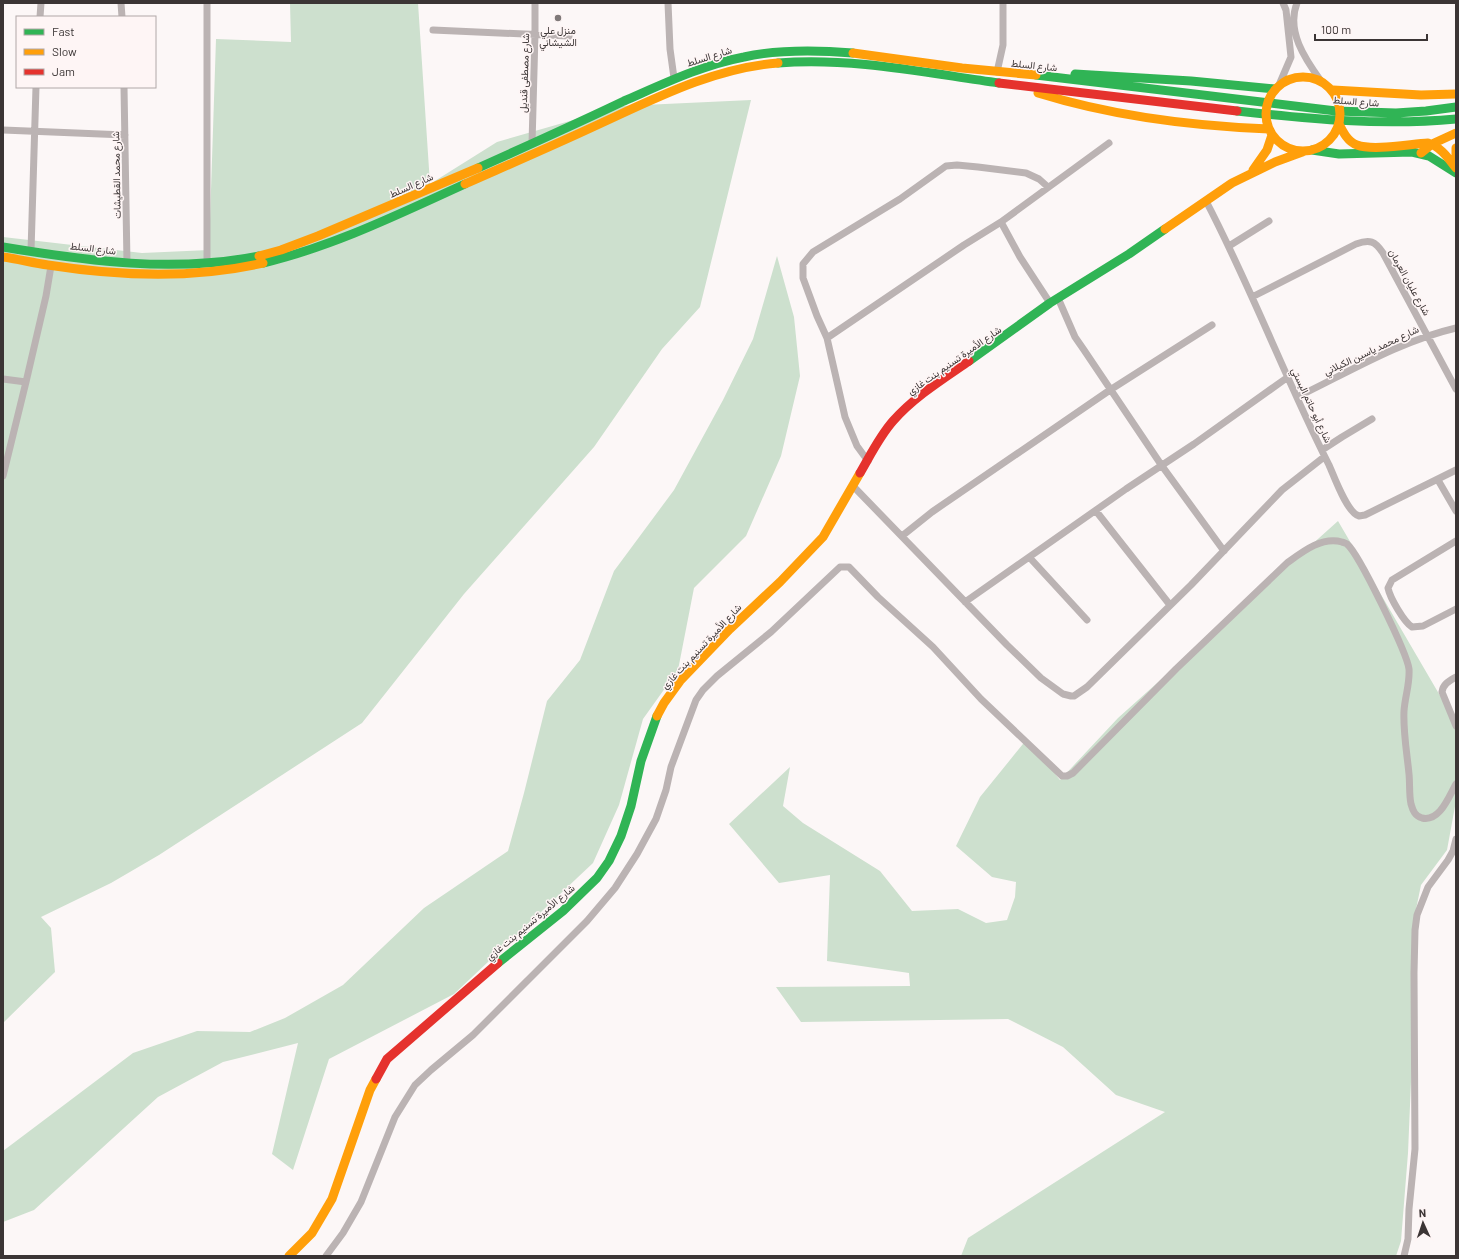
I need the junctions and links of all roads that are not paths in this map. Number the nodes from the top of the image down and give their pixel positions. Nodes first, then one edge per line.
1 (41, 3) edge
2 (121, 3) edge
3 (206, 3) edge
4 (535, 3) edge
5 (668, 3) edge
6 (1003, 3) edge
7 (1284, 3) edge
8 (1298, 3) edge
9 (40, 16) edge
10 (122, 16) edge
11 (1292, 29) junction
12 (433, 30) dead end
13 (536, 34) junction
14 (569, 36) dead end
15 (997, 72) junction
16 (1034, 76) junction
17 (674, 78) junction
18 (1321, 81) junction
19 (1021, 87) junction
20 (1277, 87) junction
21 (36, 88) edge
22 (124, 88) edge
23 (1332, 90) junction
24 (1456, 94) edge
25 (1456, 107) edge
26 (1376, 119) junction
27 (1456, 119) edge
28 (1339, 124) junction
29 (3, 130) edge
30 (34, 131) junction
31 (1271, 132) junction
32 (1456, 133) edge
33 (125, 135) junction
34 (1109, 143) dead end
35 (532, 144) junction
36 (1432, 144) junction
37 (1456, 148) edge
38 (1309, 151) junction
39 (1421, 153) junction
40 (1456, 161) edge
41 (1456, 168) edge
42 (1456, 173) edge
43 (1249, 175) junction
44 (1048, 187) junction
45 (1206, 201) junction
46 (1269, 221) dead end
47 (1001, 222) junction
48 (3, 246) edge
49 (1229, 246) junction
50 (31, 251) junction
51 (3, 257) edge
52 (127, 263) junction
53 (207, 263) junction
54 (51, 266) junction
55 (1252, 297) junction
56 (1054, 301) junction
57 (1212, 325) dead end
58 (1456, 328) edge
59 (1428, 335) junction
60 (827, 338) junction
61 (3, 378) edge
62 (1288, 378) junction
63 (26, 382) junction
64 (1456, 389) edge
65 (1110, 390) junction
66 (1297, 397) junction
67 (1372, 419) dead end
68 (1323, 454) junction
69 (868, 461) junction
70 (1162, 466) junction
71 (1456, 470) edge
72 (3, 476) edge
73 (1438, 480) junction
74 (853, 486) junction
75 (1456, 511) edge
76 (1096, 512) junction
77 (902, 536) junction
78 (1456, 541) edge
79 (1224, 551) junction
80 (1030, 558) junction
81 (965, 602) junction
82 (1170, 605) junction
83 (1456, 609) edge
84 (1087, 620) dead end
85 (1456, 677) edge
86 (1456, 726) edge
87 (1456, 784) edge
88 (1456, 839) edge
89 (289, 1256) edge
90 (326, 1256) edge
91 (1404, 1256) edge

1 - 9 street
2 - 10 street
3 - 53 street
4 - 13 street, شارع مصطفى قنديل
5 - 17 street
6 - 15 street
7 - 11 street
8 - 11 street
11 - 18 street
11 - 20 street
12 - 13 street
13 - 14 street
13 - 35 street, شارع مصطفى قنديل
15 - 16 main road, شارع السلط
15 - 17 main road, شارع السلط
16 - 20 main road
16 - 26 main road, شارع السلط
17 - 35 main road, شارع السلط
18 - 20 main road
18 - 23 main road
19 - 26 main road, شارع السلط
19 - 31 main road
19 - 54 main road, شارع السلط
20 - 31 main road
21 - 30 street
22 - 33 street, شارع محمد القطيشات
23 - 24 main road
23 - 28 main road
25 - 26 main road, شارع السلط
26 - 27 main road, شارع السلط
28 - 36 main road
28 - 38 main road
29 - 30 street
30 - 33 street
30 - 50 street
31 - 38 main road
31 - 43 main road, شارع الأميرة تسنيم بنت غازي
32 - 36 main road
33 - 52 street, شارع محمد القطيشات
34 - 44 street
35 - 53 main road, شارع السلط
36 - 39 main road
36 - 41 main road
37 - 40 main road
38 - 39 main road
38 - 43 main road, شارع الأميرة تسنيم بنت غازي
39 - 42 main road
43 - 45 main road, شارع الأميرة تسنيم بنت غازي
44 - 47 street
44 - 60 street
45 - 49 street, شارع أبو حاتم البستي
45 - 56 main road, شارع الأميرة تسنيم بنت غازي
46 - 49 street
47 - 56 street
47 - 60 street
48 - 50 main road, شارع السلط
49 - 55 street, شارع أبو حاتم البستي
50 - 52 main road, شارع السلط
51 - 54 main road, شارع السلط
52 - 53 main road, شارع السلط
54 - 63 street
55 - 59 street, شارع عليان العرمان
55 - 62 street, شارع أبو حاتم البستي
56 - 65 street
56 - 69 main road, شارع الأميرة تسنيم بنت غازي
57 - 65 street
58 - 59 street, شارع محمد ياسين الكيلاني
59 - 64 street, شارع عليان العرمان
59 - 66 street, شارع محمد ياسين الكيلاني
60 - 69 street
61 - 63 street
62 - 66 street, شارع أبو حاتم البستي
62 - 70 street
63 - 72 street
65 - 70 street
65 - 77 street
66 - 68 street, شارع أبو حاتم البستي
67 - 68 street
68 - 73 street, شارع أبو حاتم البستي
68 - 79 street
69 - 74 main road, شارع الأميرة تسنيم بنت غازي
70 - 76 street
70 - 79 street
71 - 73 street, شارع أبو حاتم البستي
73 - 75 street
74 - 77 street
74 - 89 main road, شارع الأميرة تسنيم بنت غازي
76 - 80 street
76 - 82 street
77 - 81 street
78 - 83 street
79 - 82 street
80 - 81 street
80 - 84 street
81 - 82 street
85 - 86 street
87 - 90 street
88 - 91 street

